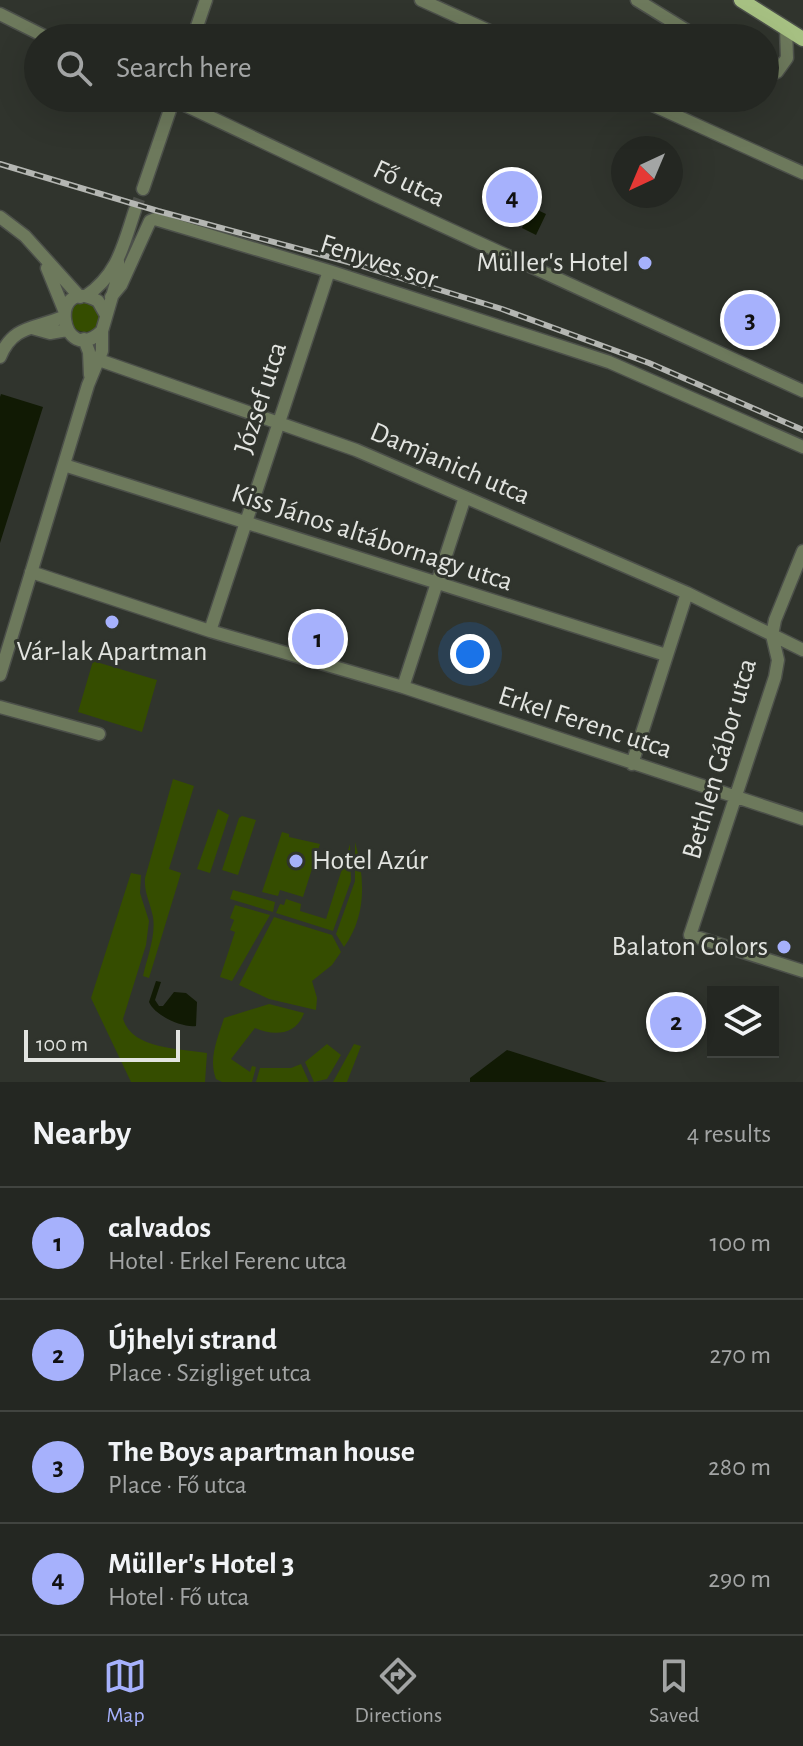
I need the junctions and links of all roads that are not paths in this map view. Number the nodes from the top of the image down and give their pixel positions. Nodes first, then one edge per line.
1 (206, 0) edge
2 (421, 0) edge
3 (637, 0) edge
4 (741, 0) edge
5 (0, 14) edge
6 (198, 24) edge
7 (474, 24) edge
8 (676, 24) edge
9 (24, 26) edge
10 (786, 28) junction
11 (803, 39) edge
12 (779, 69) edge
13 (169, 112) edge
14 (200, 112) edge
15 (668, 112) edge
16 (803, 173) edge
17 (143, 189) tunnel mouth
18 (135, 210) tunnel mouth
19 (0, 217) edge
20 (36, 248) junction
21 (118, 261) junction
22 (329, 271) junction
23 (83, 296) junction
24 (111, 297) junction
25 (64, 313) junction
26 (104, 325) junction
27 (32, 328) junction
28 (67, 330) junction
29 (84, 339) junction
30 (0, 357) edge
31 (99, 360) junction
32 (88, 385) junction
33 (803, 391) edge
34 (277, 422) junction
35 (803, 447) edge
36 (64, 465) junction
37 (465, 497) junction
38 (246, 524) junction
39 (803, 551) edge
40 (31, 572) junction
41 (436, 585) junction
42 (687, 593) junction
43 (210, 631) junction
44 (772, 635) junction
45 (803, 650) edge
46 (666, 655) junction
47 (0, 675) edge
48 (403, 687) junction
49 (0, 707) edge
50 (99, 734) dead end
51 (632, 764) junction
52 (737, 798) junction
53 (803, 819) edge
54 (803, 971) edge

1 - 6 street
2 - 7 street
3 - 8 street
4 - 10 main road
5 - 9 street
10 - 11 main road
10 - 12 street
13 - 17 street
14 - 33 street, Fő utca
15 - 16 street
18 - 21 street
19 - 20 street
20 - 23 street
20 - 25 street
21 - 23 street
21 - 24 street
22 - 24 street, Fenyves sor
22 - 34 street, József utca
22 - 35 street, Fenyves sor
23 - 25 street
23 - 26 street
24 - 26 street
25 - 27 street
25 - 28 street
26 - 29 street
26 - 31 street
27 - 28 street
27 - 30 street
28 - 29 street
29 - 32 street
31 - 32 street
31 - 34 street, Damjanich utca
32 - 36 street
34 - 37 street, Damjanich utca
34 - 38 street, József utca
36 - 38 street, Kiss János altábornagy utca
36 - 40 street
37 - 41 street
37 - 42 street, Damjanich utca
38 - 41 street, Kiss János altábornagy utca
38 - 43 street, József utca
39 - 44 street, Bethlen Gábor utca
40 - 43 street, Erkel Ferenc utca
40 - 47 street
41 - 46 street, Kiss János altábornagy utca
41 - 48 street
42 - 44 street, Damjanich utca
42 - 46 street
43 - 48 street, Erkel Ferenc utca
44 - 45 street, Damjanich utca
44 - 52 street, Bethlen Gábor utca
46 - 51 street
48 - 51 street, Erkel Ferenc utca
49 - 50 street
51 - 52 street, Erkel Ferenc utca
52 - 53 street, Erkel Ferenc utca
52 - 54 street, Bethlen Gábor utca

